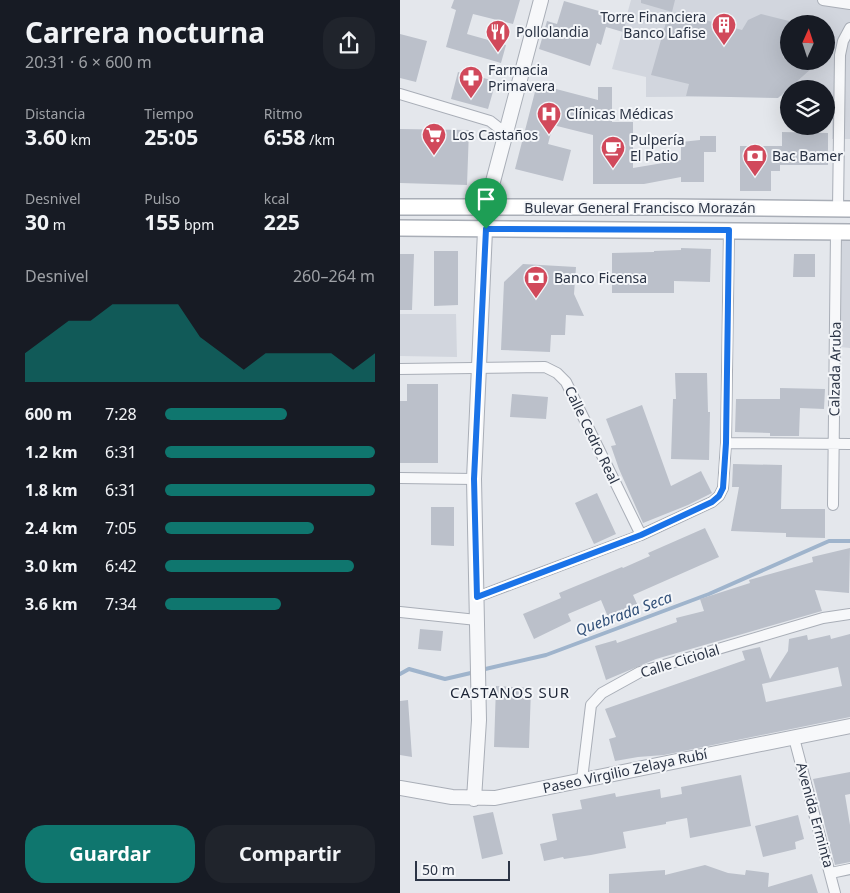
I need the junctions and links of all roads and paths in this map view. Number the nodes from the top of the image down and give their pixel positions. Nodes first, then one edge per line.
1 (541, 0) edge
2 (823, 0) edge
3 (850, 4) edge
4 (850, 28) edge
5 (400, 94) edge
6 (503, 140) junction
7 (400, 208) edge
8 (486, 208) junction
9 (844, 209) edge
10 (400, 228) edge
11 (486, 229) junction
12 (729, 230) junction
13 (843, 232) edge
14 (400, 368) edge
15 (480, 368) junction
16 (726, 443) junction
17 (834, 444) junction
18 (850, 444) edge
19 (400, 478) edge
20 (474, 479) junction
21 (834, 505) dead end
22 (641, 535) junction
23 (477, 597) junction
24 (400, 612) edge
25 (850, 614) edge
26 (477, 620) junction
27 (850, 726) edge
28 (794, 738) junction
29 (582, 779) junction
30 (400, 788) edge
31 (474, 799) junction
32 (850, 869) edge
33 (830, 873) junction
34 (836, 893) edge

1 - 6 street
2 - 3 street
4 - 9 street
5 - 6 street
6 - 8 street
7 - 8 main road, Bulevar General Francisco Morazán
8 - 9 main road, Bulevar General Francisco Morazán
8 - 11 street
10 - 11 main road, Bulevar General Francisco Morazán
11 - 12 main road, Bulevar General Francisco Morazán
11 - 15 street
12 - 13 main road, Bulevar General Francisco Morazán
12 - 16 street
13 - 17 street, Calzada Aruba
14 - 15 street, Calle Cedro Real
15 - 20 street
15 - 22 street, Calle Cedro Real
16 - 17 street
16 - 22 street
17 - 18 street
17 - 21 street, Calzada Aruba
19 - 20 street
20 - 23 street
22 - 23 street
23 - 26 street
24 - 26 street
25 - 29 street, Calle Ciciolal
26 - 31 street
27 - 28 street, Paseo Virgilio Zelaya Rubí
28 - 29 street, Paseo Virgilio Zelaya Rubí
28 - 33 street, Avenida Erminta
29 - 31 street, Paseo Virgilio Zelaya Rubí
30 - 31 street, Paseo Virgilio Zelaya Rubí
32 - 33 street
33 - 34 street, Avenida Erminta

